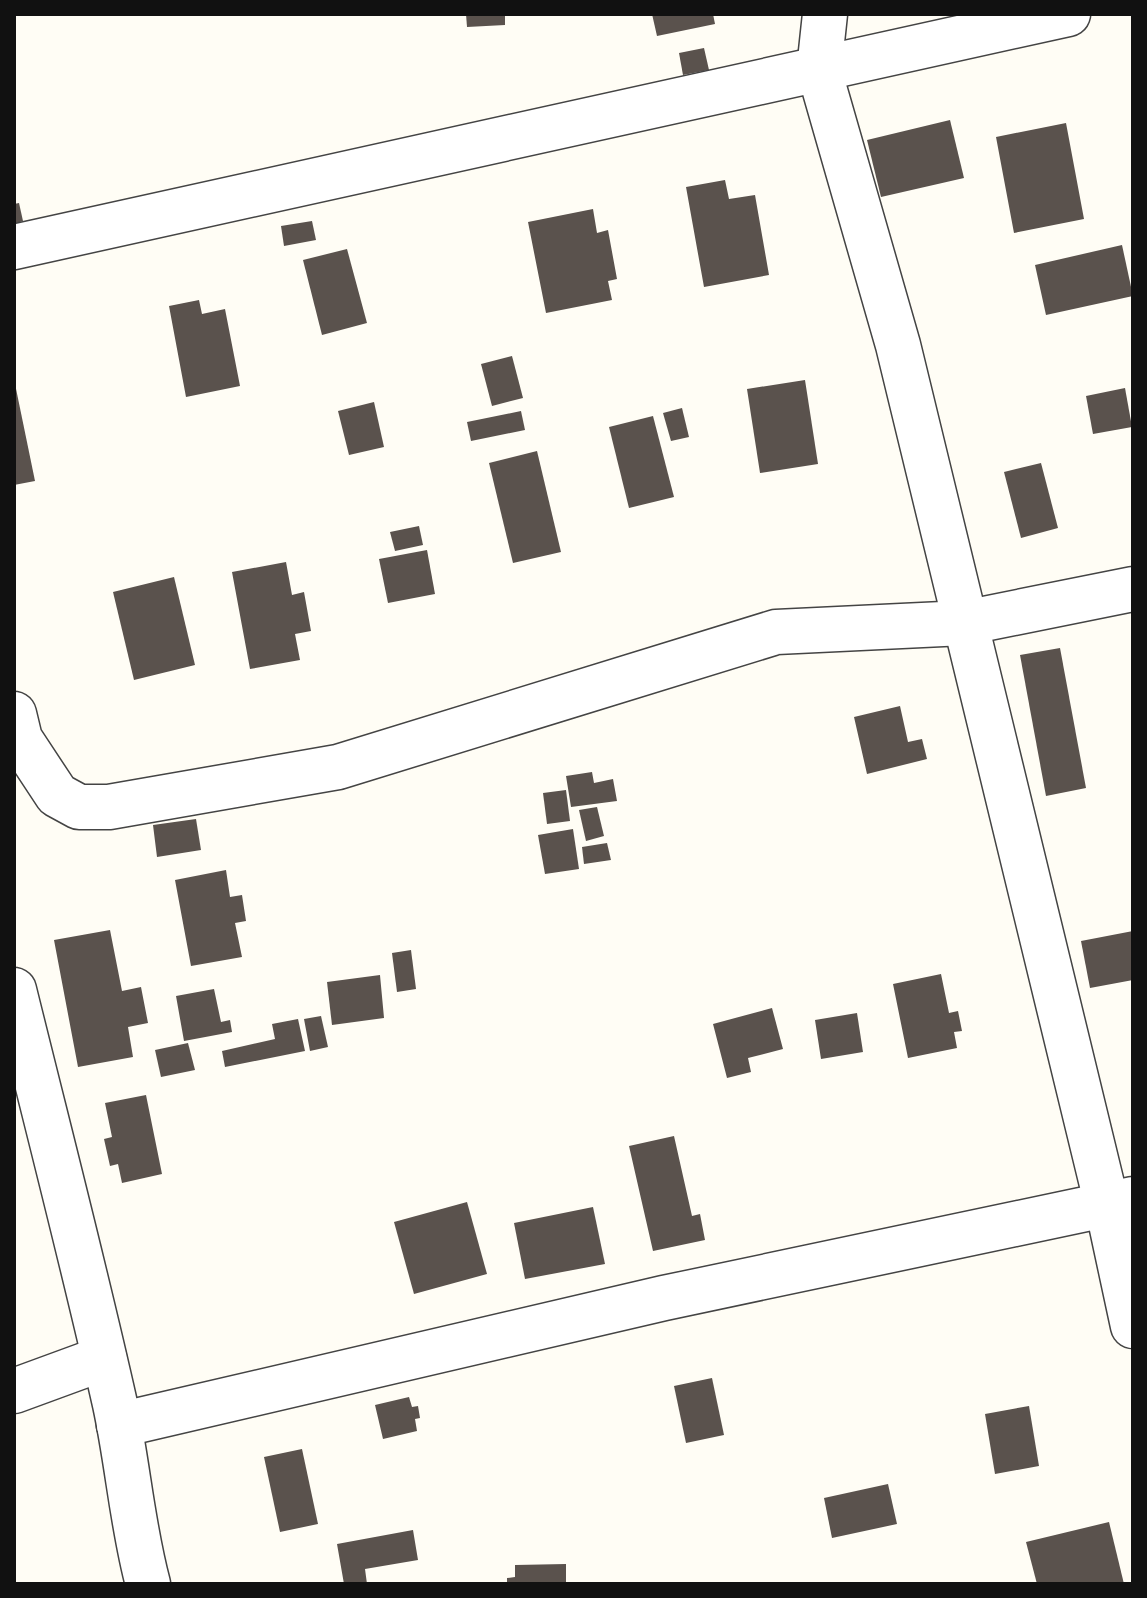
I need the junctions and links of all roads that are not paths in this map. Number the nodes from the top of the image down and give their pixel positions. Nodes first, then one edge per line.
1 (825, 14) edge
2 (1068, 14) edge
3 (819, 70) junction
4 (14, 247) edge
5 (1133, 589) edge
6 (964, 623) junction
7 (14, 714) edge
8 (14, 990) edge
9 (1120, 1202) edge
10 (1133, 1326) edge
11 (104, 1358) junction
12 (14, 1391) edge
13 (119, 1425) junction
14 (135, 1572) edge

1 - 3 street
2 - 3 street
3 - 4 street
3 - 6 street
5 - 6 street
6 - 7 street
6 - 9 street
8 - 11 street
9 - 10 street
9 - 13 street
11 - 12 street
11 - 13 street
13 - 14 street

